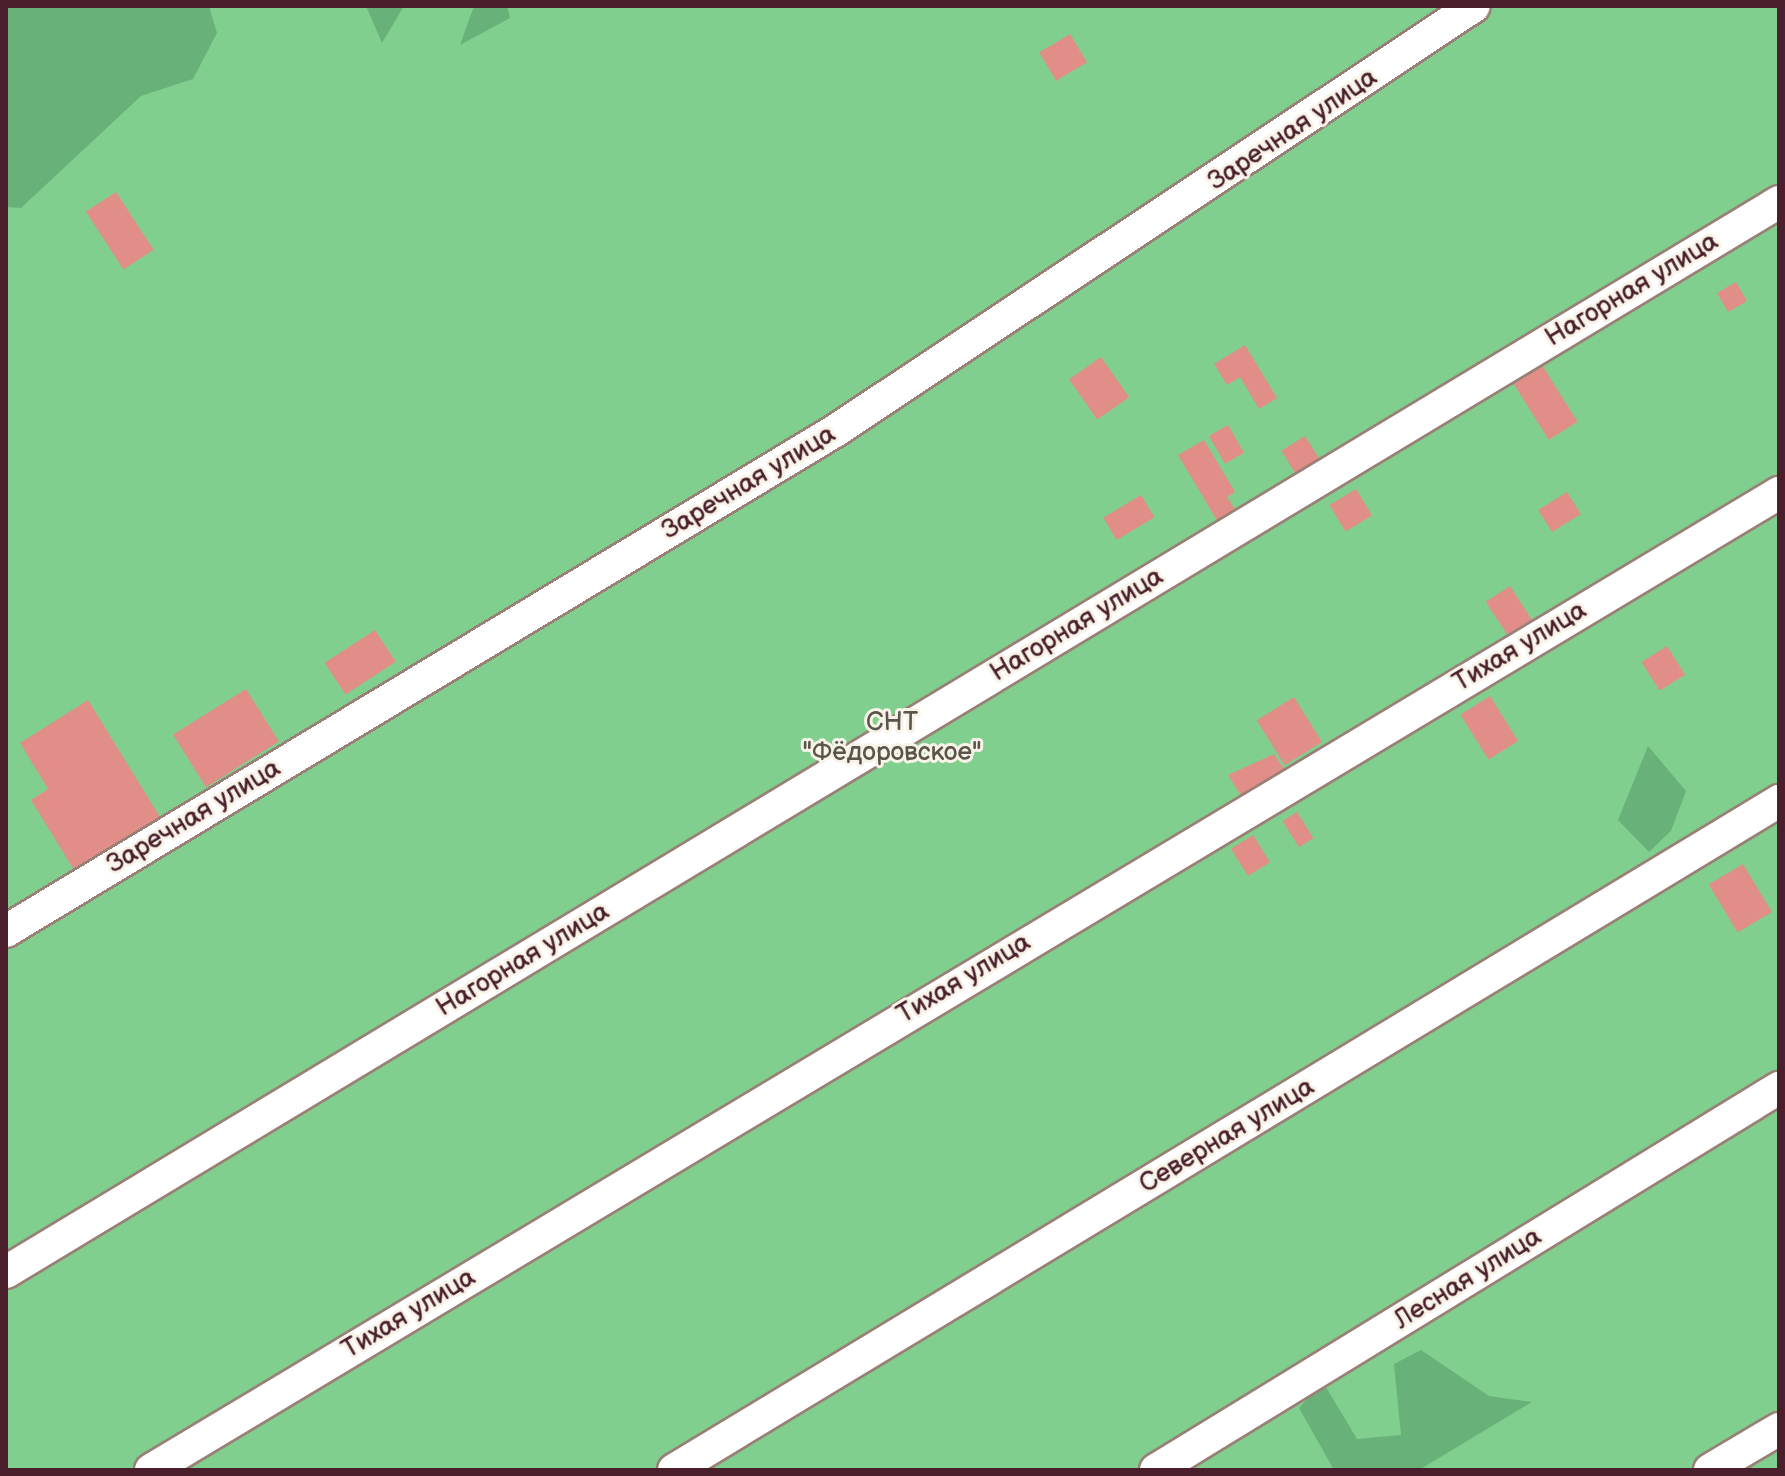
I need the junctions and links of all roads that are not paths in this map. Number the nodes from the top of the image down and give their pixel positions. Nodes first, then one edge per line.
1 (1474, 6) edge
2 (1779, 202) edge
3 (1779, 493) edge
4 (1779, 801) edge
5 (6, 931) edge
6 (1779, 1088) edge
7 (6, 1272) edge
8 (1779, 1429) edge
9 (151, 1470) edge
10 (674, 1470) edge
11 (1156, 1470) edge
12 (1710, 1470) edge

1 - 5 street, Заречная улица
2 - 7 street, Нагорная улица
3 - 9 street, Тихая улица
4 - 10 street, Северная улица
6 - 11 street, Лесная улица
8 - 12 street

